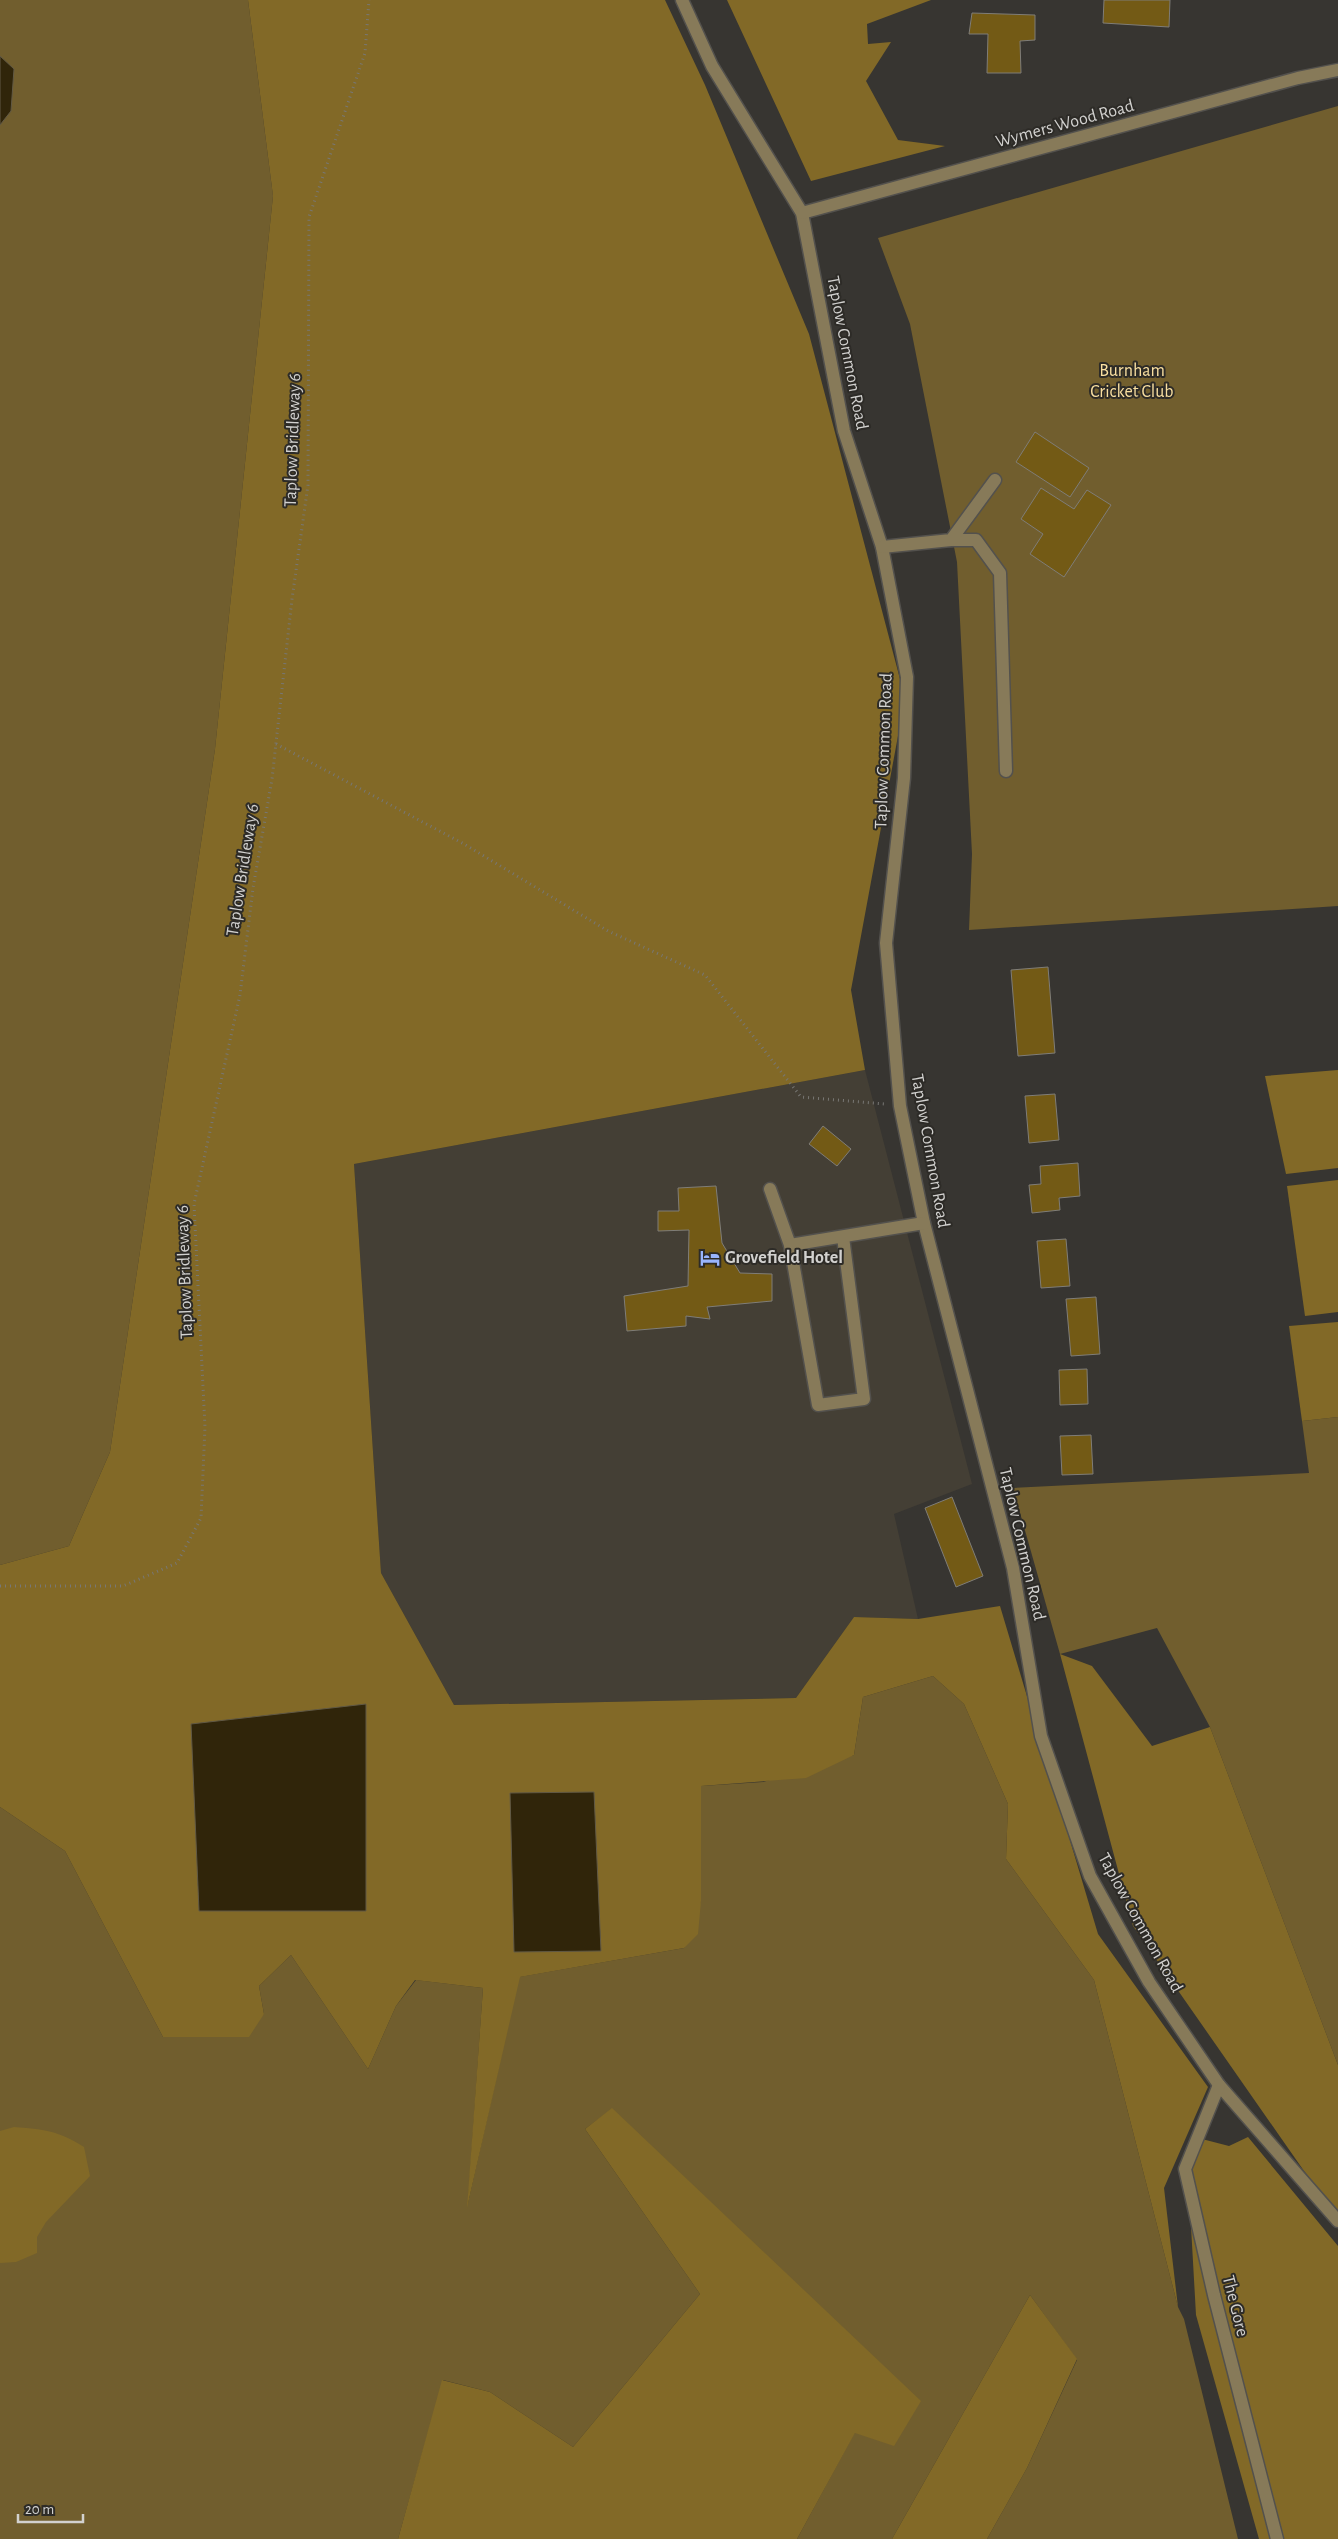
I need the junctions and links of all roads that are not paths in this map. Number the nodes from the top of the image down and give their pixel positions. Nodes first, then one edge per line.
1 (682, 0) edge
2 (1338, 70) edge
3 (802, 213) junction
4 (995, 480) dead end
5 (951, 540) junction
6 (882, 547) junction
7 (1006, 771) dead end
8 (770, 1190) dead end
9 (924, 1223) junction
10 (843, 1236) junction
11 (790, 1245) junction
12 (1219, 2085) junction
13 (1338, 2221) edge
14 (1277, 2539) edge

1 - 3 street, Taplow Common Road
2 - 3 street, Wymers Wood Road
3 - 6 street, Taplow Common Road
4 - 5 street
5 - 6 street
5 - 7 street
6 - 9 street, Taplow Common Road
8 - 11 street
9 - 10 street
9 - 12 street, Taplow Common Road
10 - 11 street
10 - 11 street
12 - 13 street, Taplow Common Road
12 - 14 street, The Gore

